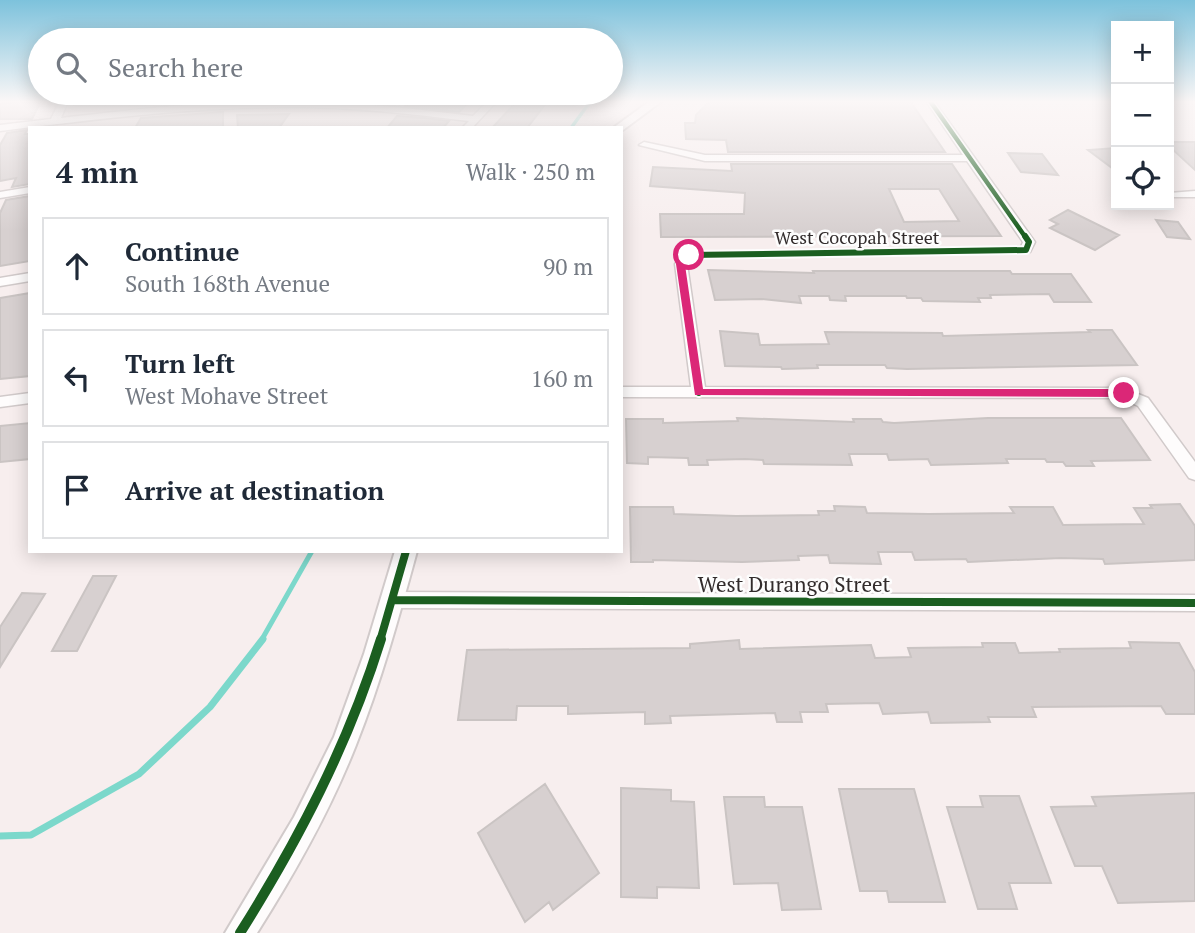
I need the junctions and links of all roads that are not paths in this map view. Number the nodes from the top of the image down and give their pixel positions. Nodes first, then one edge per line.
1 (644, 145) dead end
2 (961, 145) edge
3 (970, 158) junction
4 (28, 190) edge
5 (1174, 194) edge
6 (1195, 194) edge
7 (0, 195) edge
8 (28, 277) edge
9 (0, 282) edge
10 (623, 391) edge
11 (699, 393) junction
12 (28, 398) edge
13 (0, 402) edge
14 (1195, 474) edge
15 (405, 553) edge
16 (393, 600) junction
17 (1195, 603) edge
18 (240, 933) edge

1 - 3 street
2 - 3 street
3 - 11 street, West Cocopah Street
4 - 7 street
5 - 6 street
8 - 9 street
10 - 11 street
11 - 14 street
12 - 13 street
15 - 16 street
16 - 17 street, West Durango Street
16 - 18 street

